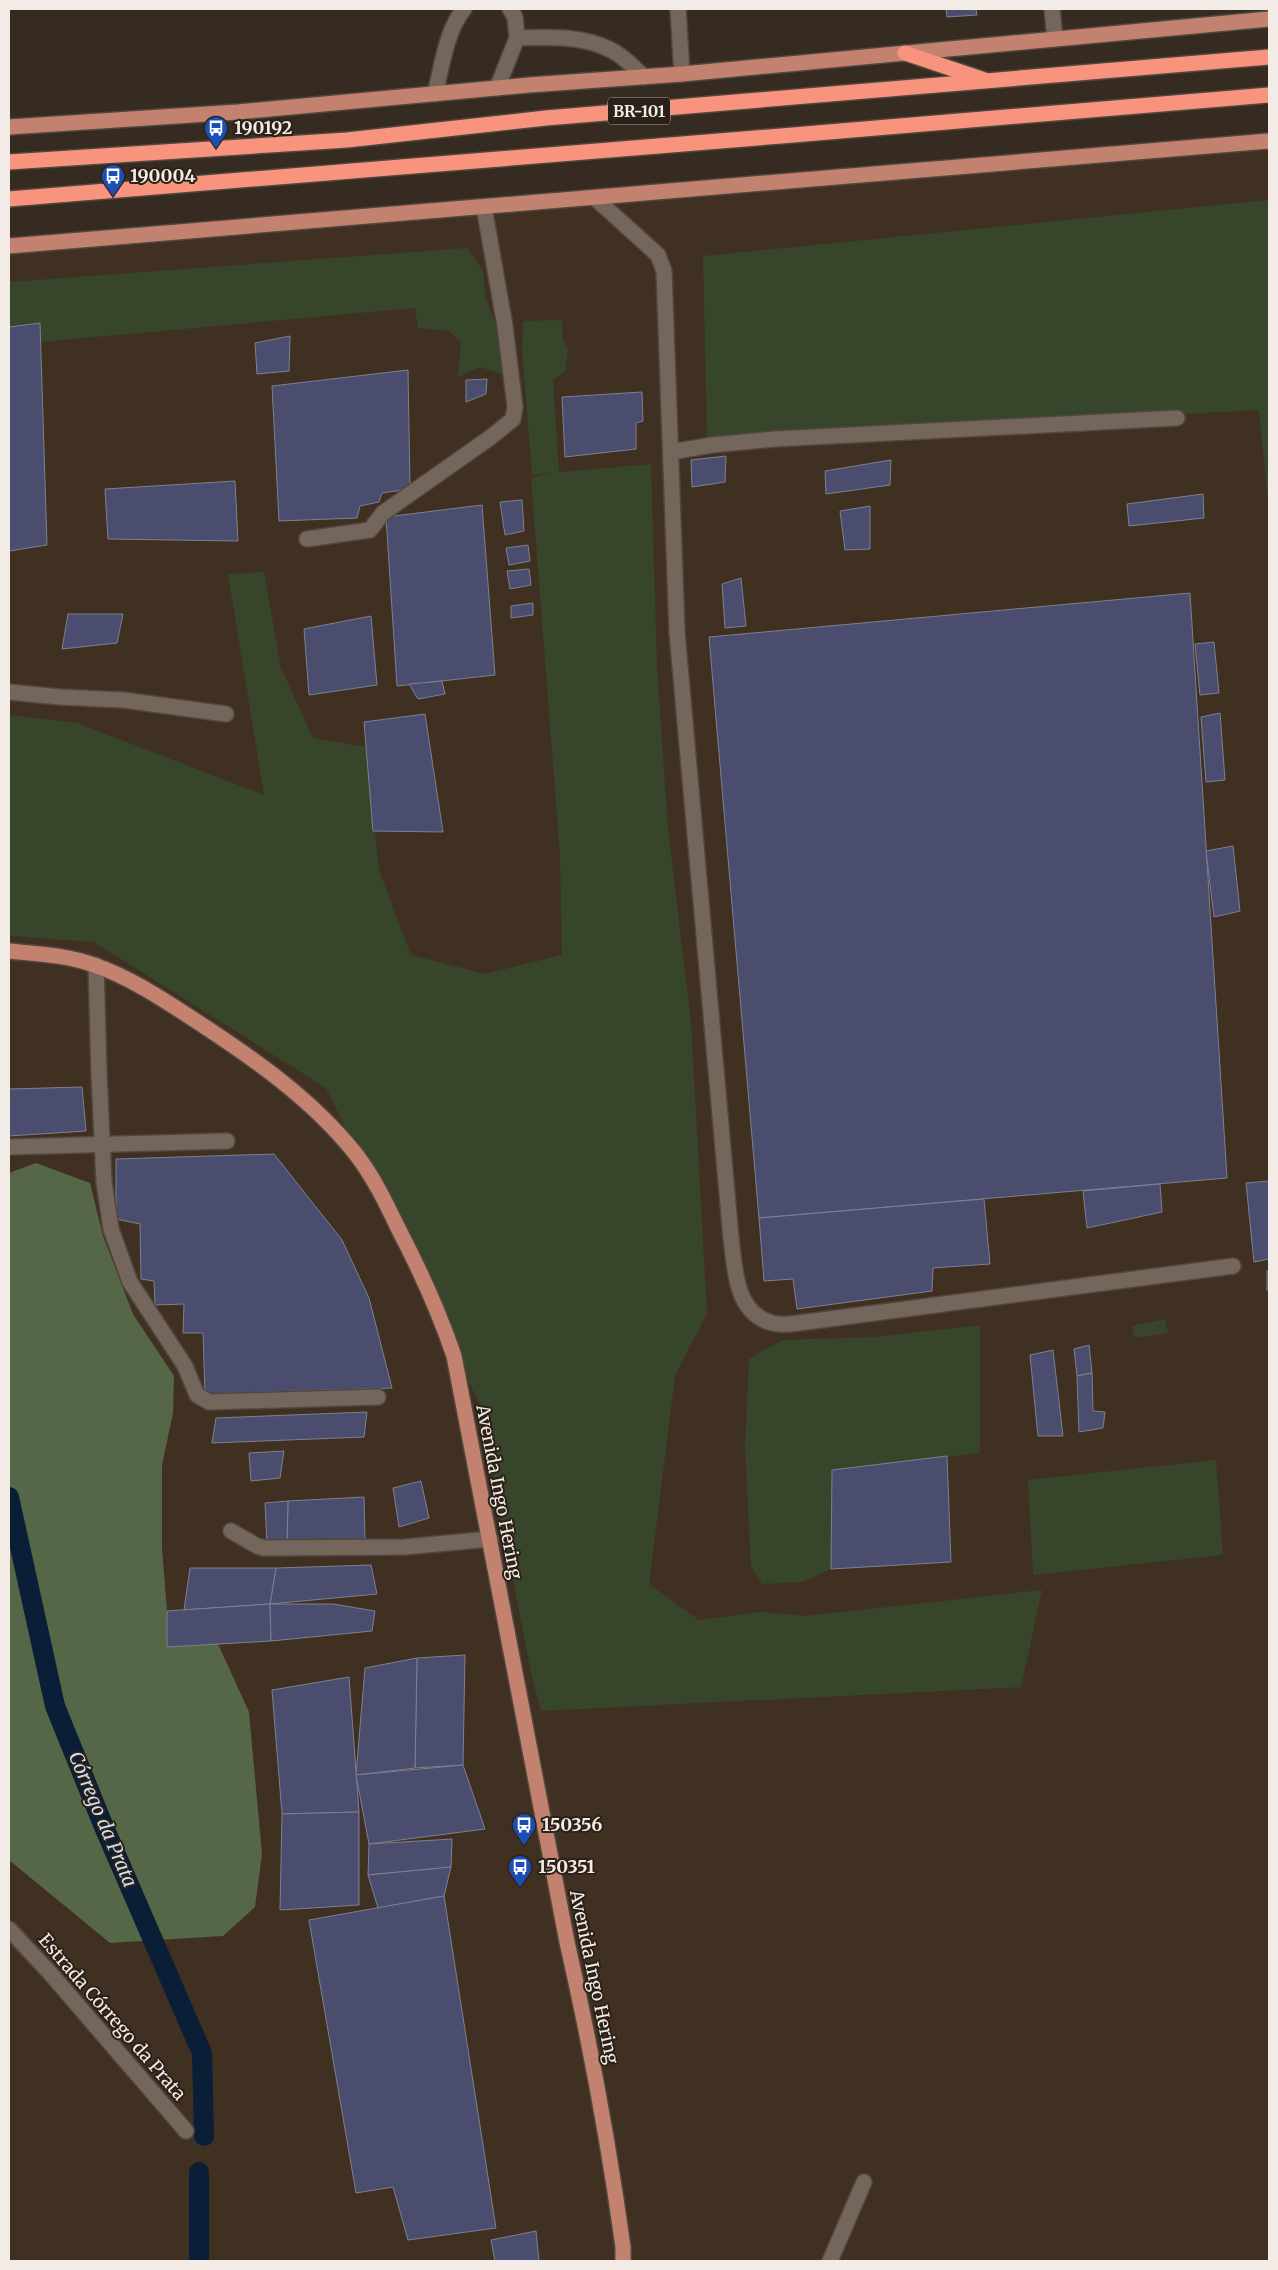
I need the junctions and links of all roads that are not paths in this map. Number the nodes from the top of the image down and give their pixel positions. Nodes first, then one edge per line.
1 (464, 9) edge
2 (510, 9) edge
3 (678, 9) edge
4 (1052, 9) edge
5 (1269, 19) edge
6 (517, 38) junction
7 (1055, 39) junction
8 (906, 53) junction
9 (1269, 57) edge
10 (682, 74) junction
11 (644, 77) junction
12 (992, 82) junction
13 (497, 88) junction
14 (435, 94) junction
15 (1269, 95) edge
16 (9, 127) edge
17 (1269, 141) edge
18 (9, 162) edge
19 (595, 198) junction
20 (9, 199) edge
21 (484, 207) junction
22 (9, 246) edge
23 (1177, 418) dead end
24 (672, 452) junction
25 (307, 539) dead end
26 (9, 692) edge
27 (226, 714) dead end
28 (9, 951) edge
29 (96, 965) junction
30 (227, 1141) dead end
31 (102, 1144) junction
32 (9, 1146) edge
33 (1233, 1266) dead end
34 (378, 1397) dead end
35 (231, 1531) dead end
36 (490, 1539) junction
37 (9, 1929) edge
38 (186, 2131) dead end
39 (864, 2182) dead end
40 (623, 2261) edge
41 (830, 2261) edge

1 - 14 street
2 - 6 street
3 - 10 street
4 - 7 street
5 - 7 main road
6 - 11 street
6 - 13 street
7 - 8 main road
8 - 10 main road
8 - 12 highway
9 - 12 highway, BR-101
10 - 11 main road
11 - 13 main road
12 - 18 highway, BR-101
13 - 14 main road
14 - 16 main road
15 - 20 highway, BR-101
17 - 19 main road
19 - 21 main road
19 - 24 street
21 - 22 main road
21 - 25 street
23 - 24 street
24 - 33 street
26 - 27 street
28 - 29 main road, Avenida Ingo Hering
29 - 31 street
29 - 36 main road, Avenida Ingo Hering
30 - 31 street
31 - 32 street
31 - 34 street
35 - 36 street
36 - 40 main road, Avenida Ingo Hering
37 - 38 street, Estrada Córrego da Prata
39 - 41 street

